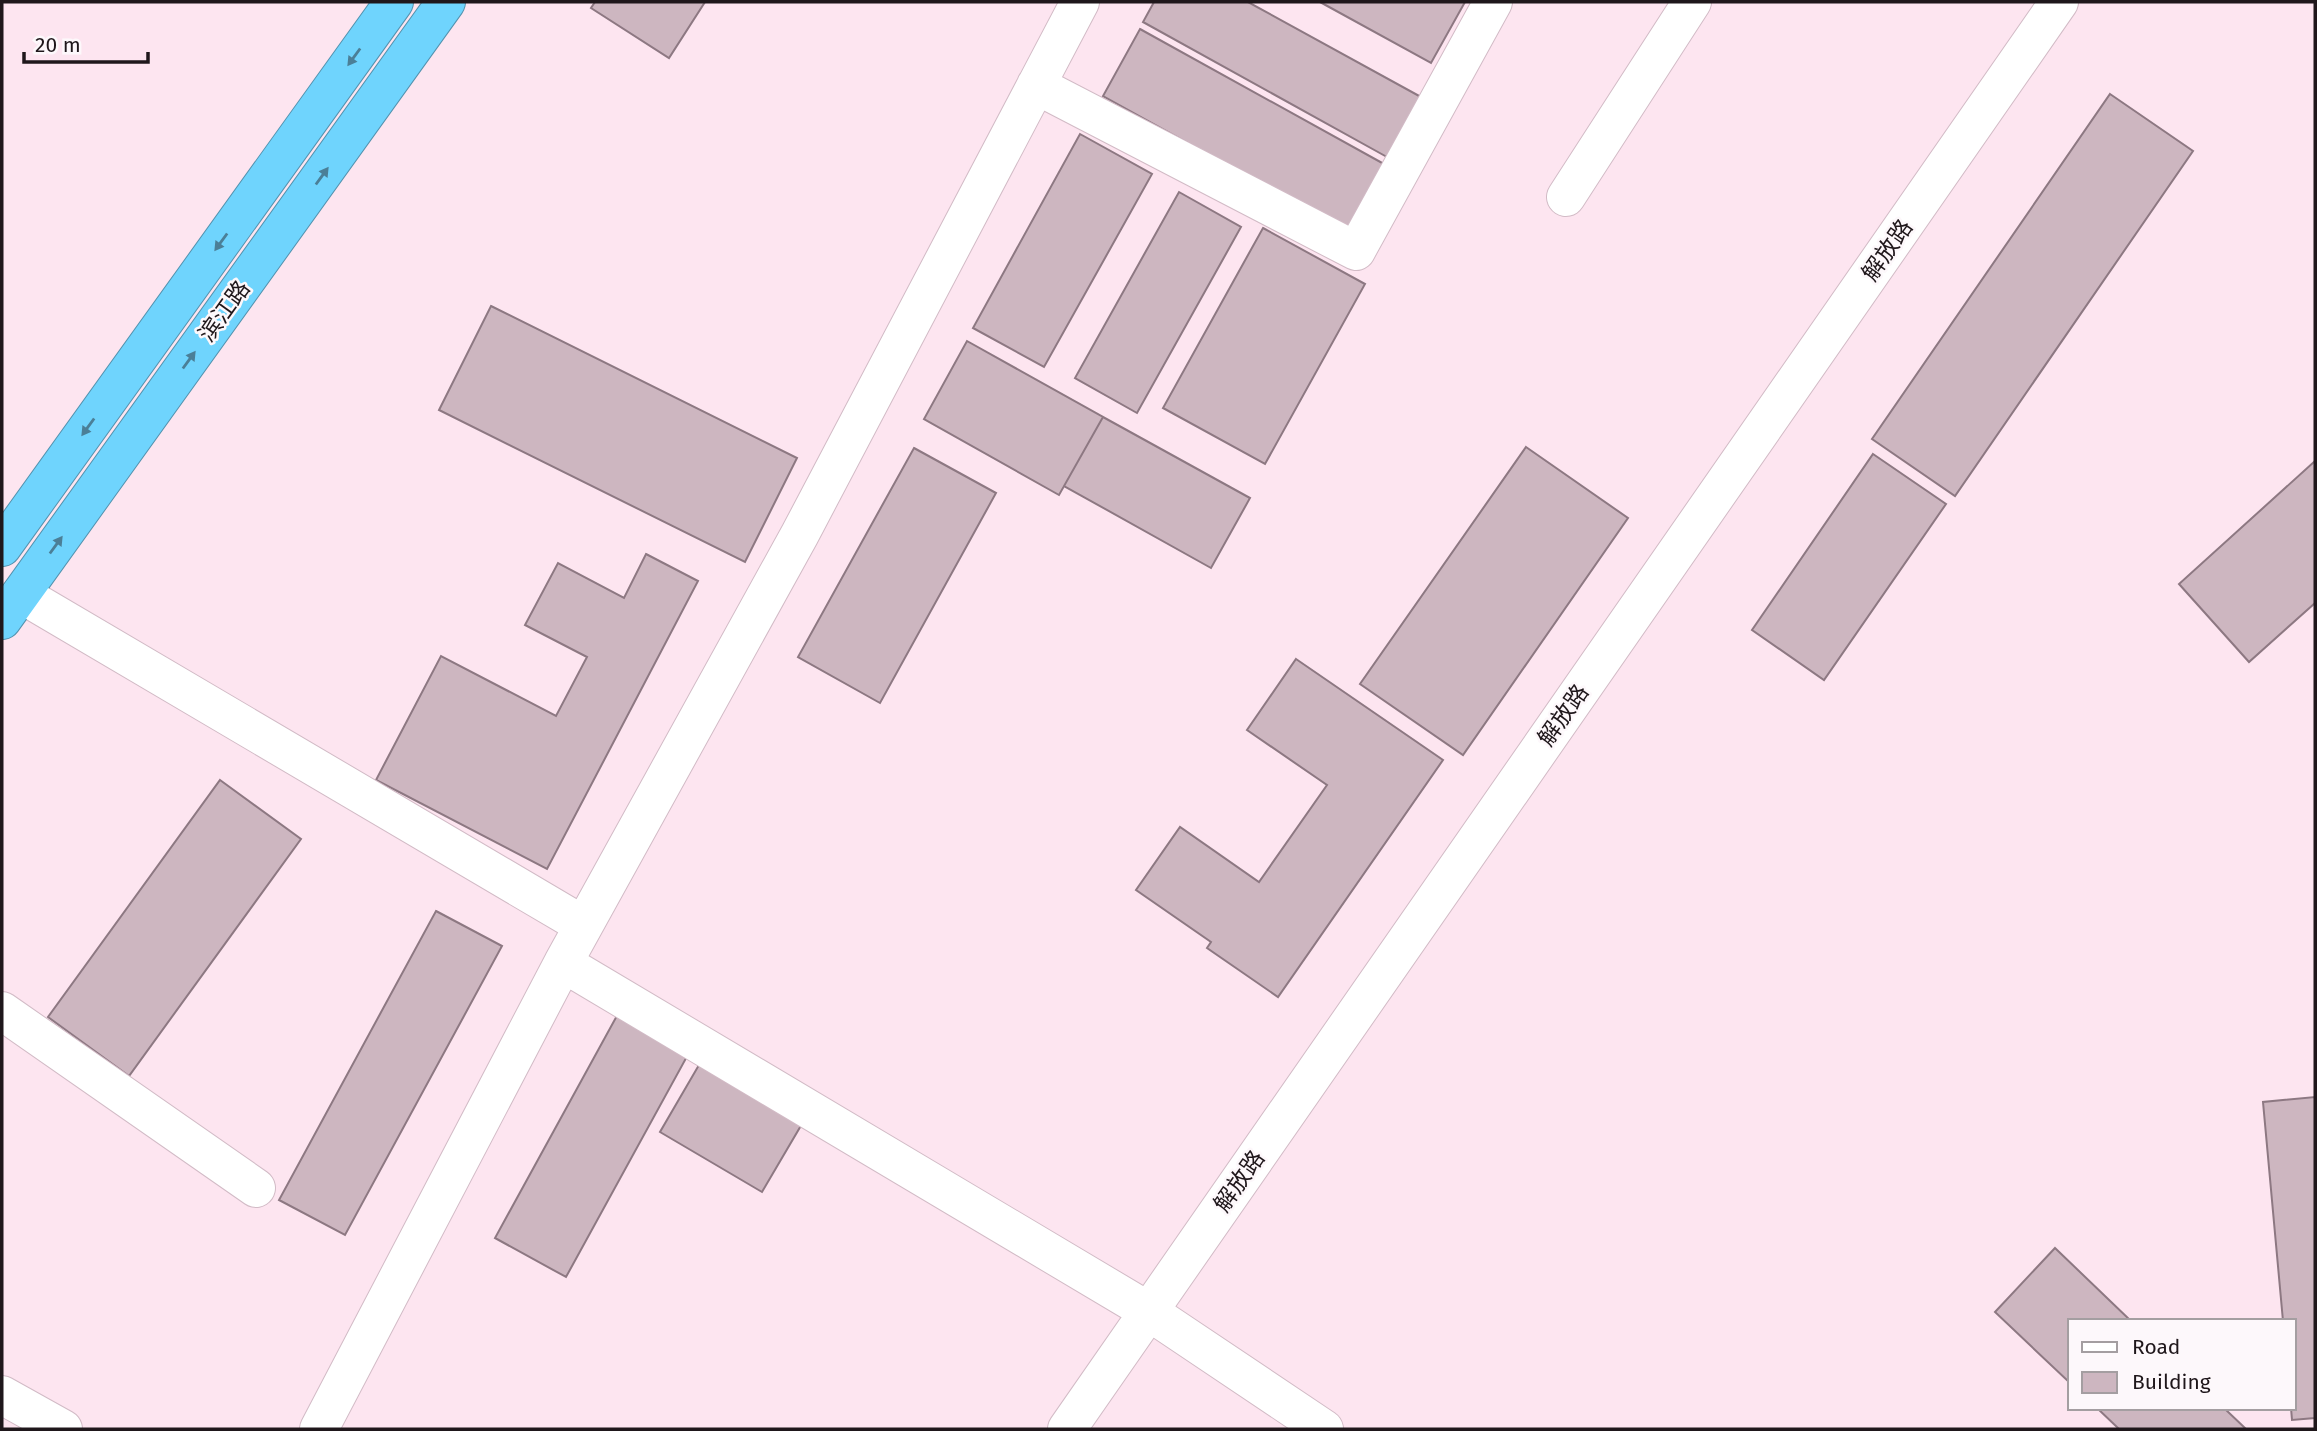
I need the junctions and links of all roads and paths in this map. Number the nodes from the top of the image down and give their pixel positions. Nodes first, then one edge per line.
1 (394, 2) edge
2 (446, 2) edge
3 (1080, 2) edge
4 (1493, 2) edge
5 (1692, 2) edge
6 (2059, 2) edge
7 (1036, 85) junction
8 (1566, 197) dead end
9 (2, 547) edge
10 (11, 607) edge
11 (583, 926) junction
12 (563, 963) junction
13 (2, 1011) edge
14 (256, 1188) dead end
15 (1148, 1311) junction
16 (2, 1395) edge
17 (63, 1429) edge
18 (319, 1429) edge
19 (1067, 1429) edge
20 (1324, 1429) edge

1 -> 9 highway, 滨江路
10 -> 2 highway, 滨江路
3 - 7 street
4 - 7 street
5 - 8 street
6 - 15 street, 解放路
7 - 11 street
10 - 11 street
11 - 12 street
12 - 15 street
12 - 18 street
13 - 14 street
15 - 19 street, 解放路
15 - 20 street
16 - 17 street

